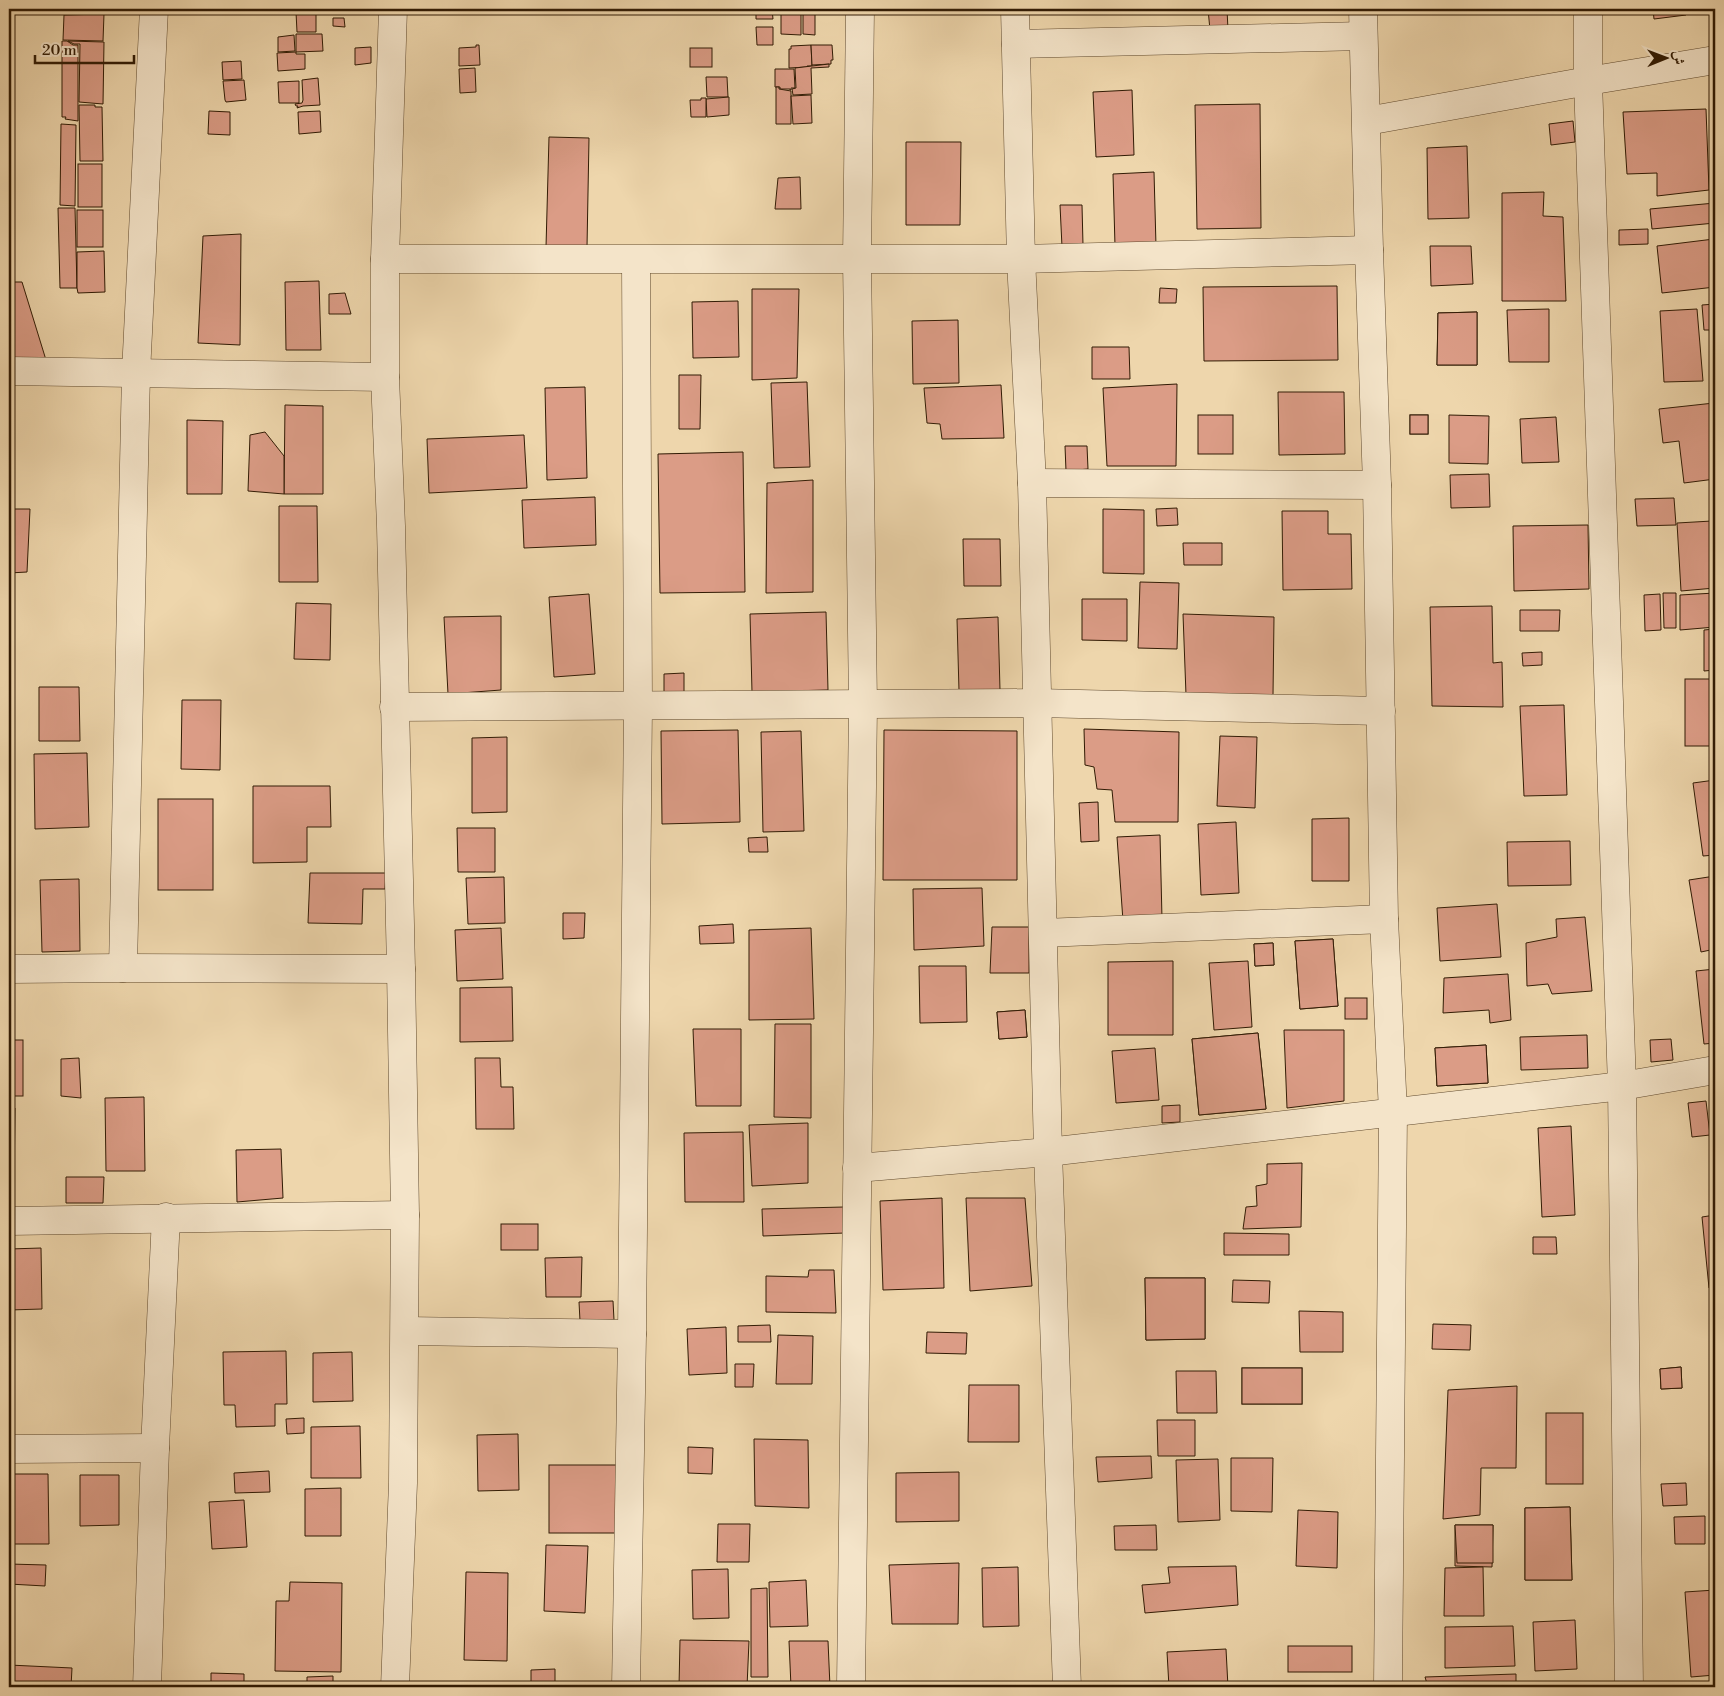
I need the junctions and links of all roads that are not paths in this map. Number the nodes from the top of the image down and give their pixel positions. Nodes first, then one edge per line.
1 (154, 9) edge
2 (393, 9) edge
3 (860, 9) edge
4 (1015, 9) edge
5 (1363, 9) edge
6 (1588, 9) edge
7 (1363, 36) junction
8 (1016, 44) junction
9 (1715, 60) edge
10 (1588, 81) junction
11 (1366, 121) junction
12 (1369, 250) junction
13 (857, 259) junction
14 (1021, 259) junction
15 (385, 260) junction
16 (636, 260) junction
17 (9, 371) edge
18 (136, 374) junction
19 (384, 377) junction
20 (1032, 483) junction
21 (1377, 485) junction
22 (1038, 703) junction
23 (638, 705) junction
24 (863, 705) junction
25 (394, 708) junction
26 (1381, 711) junction
27 (1384, 919) junction
28 (1044, 934) junction
29 (123, 968) junction
30 (9, 969) edge
31 (401, 969) junction
32 (1715, 1070) edge
33 (1622, 1086) junction
34 (1393, 1112) junction
35 (1048, 1152) junction
36 (857, 1168) junction
37 (405, 1215) junction
38 (166, 1217) junction
39 (9, 1221) edge
40 (405, 1331) junction
41 (632, 1334) junction
42 (155, 1448) junction
43 (9, 1449) edge
44 (147, 1687) edge
45 (395, 1687) edge
46 (626, 1687) edge
47 (851, 1687) edge
48 (1067, 1687) edge
49 (1388, 1687) edge
50 (1629, 1687) edge

1 - 18 street
2 - 15 street
3 - 13 street
4 - 8 street
5 - 7 street
6 - 10 street
7 - 8 street
7 - 11 street
8 - 14 street
9 - 10 street
10 - 11 street
10 - 33 street
11 - 12 street
12 - 14 street
12 - 21 street
13 - 14 street
13 - 16 street
13 - 24 street
14 - 20 street
15 - 16 street
15 - 19 street
16 - 23 street
17 - 18 street
18 - 19 street
18 - 29 street
19 - 25 street
20 - 21 street
20 - 22 street
21 - 26 street
22 - 24 street
22 - 26 street
22 - 28 street
23 - 24 street
23 - 25 street
23 - 41 street
24 - 36 street
25 - 31 street
26 - 27 street
27 - 28 street
27 - 34 street
28 - 35 street
29 - 30 street
29 - 31 street
31 - 37 street
32 - 33 street
33 - 34 street
33 - 50 street
34 - 35 street
34 - 49 street
35 - 36 street
35 - 48 street
36 - 47 street
37 - 38 street
37 - 40 street
38 - 39 street
38 - 42 street
40 - 41 street
40 - 45 street
41 - 46 street
42 - 43 street
42 - 44 street

